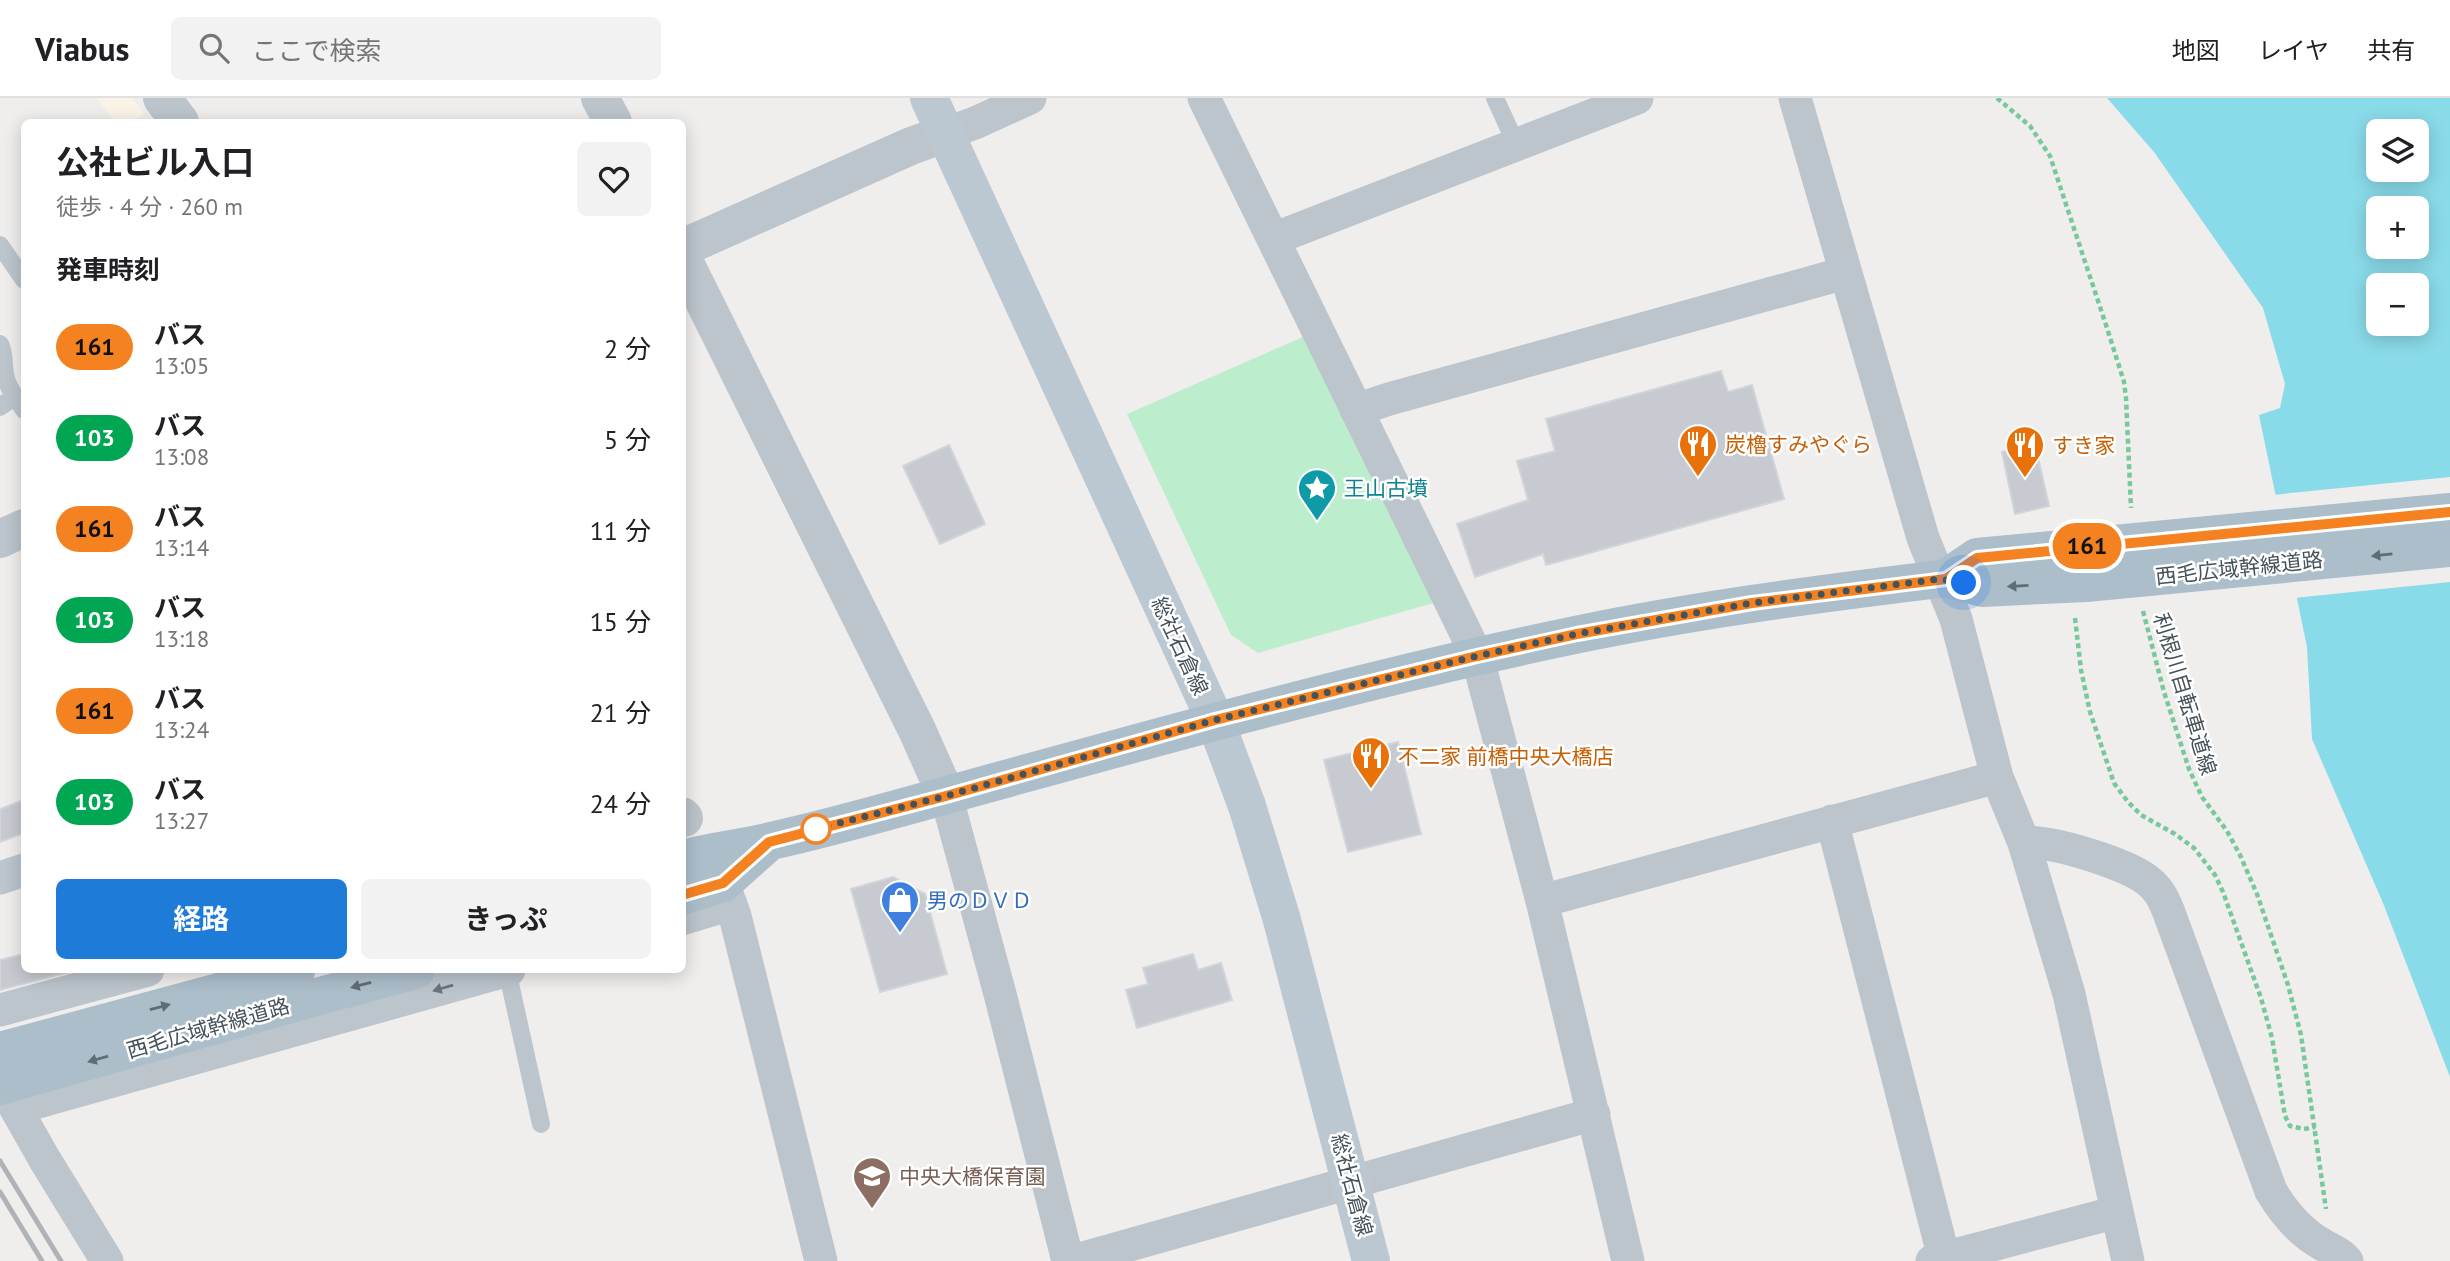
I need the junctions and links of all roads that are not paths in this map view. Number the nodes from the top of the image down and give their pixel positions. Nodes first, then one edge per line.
1 (162, 98) edge
2 (600, 98) edge
3 (929, 98) edge
4 (1030, 98) edge
5 (1205, 98) edge
6 (1495, 98) edge
7 (1637, 98) edge
8 (1795, 98) edge
9 (178, 119) edge
10 (611, 119) edge
11 (944, 134) junction
12 (1516, 145) junction
13 (1273, 239) junction
14 (0, 245) edge
15 (686, 246) edge
16 (686, 265) edge
17 (1845, 274) junction
18 (21, 276) edge
19 (0, 344) edge
20 (20, 403) edge
21 (0, 407) edge
22 (1356, 410) junction
23 (2450, 512) edge
24 (21, 529) edge
25 (0, 539) edge
26 (2450, 548) edge
27 (2084, 565) junction
28 (1943, 579) junction
29 (1477, 656) junction
30 (1215, 720) junction
31 (1997, 777) junction
32 (946, 796) junction
33 (1832, 821) junction
34 (769, 842) junction
35 (2024, 843) junction
36 (686, 858) edge
37 (21, 871) edge
38 (0, 878) edge
39 (727, 894) junction
40 (686, 895) edge
41 (1542, 901) junction
42 (686, 917) edge
43 (137, 973) edge
44 (381, 973) edge
45 (497, 973) edge
46 (509, 973) edge
47 (300, 980) edge
48 (0, 1010) edge
49 (0, 1051) edge
50 (0, 1080) edge
51 (8, 1098) edge
52 (1594, 1114) junction
53 (541, 1124) dead end
54 (1351, 1182) junction
55 (2117, 1212) junction
56 (1938, 1259) edge
57 (107, 1261) edge
58 (821, 1261) edge
59 (1070, 1261) edge
60 (1371, 1261) edge
61 (1628, 1261) edge
62 (2128, 1261) edge
63 (2347, 1261) edge

1 - 9 street
2 - 10 street
3 - 11 main road, 総社石倉線
4 - 11 street
5 - 13 street
6 - 12 lane
7 - 12 street
8 - 17 street
11 - 15 street
11 - 30 main road, 総社石倉線
12 - 13 street
13 - 22 street
14 - 18 lane
16 - 32 street
17 - 22 street
17 - 28 street
19 - 20 lane
20 - 21 lane
22 - 29 street
23 - 27 main road, 西毛広域幹線道路, bridge
24 - 25 street
26 -> 27 main road, 西毛広域幹線道路, bridge
27 - 28 main road, 西毛広域幹線道路
28 - 29 main road, 西毛広域幹線道路
28 - 31 street
29 - 30 main road, 西毛広域幹線道路
29 - 41 street
30 - 32 main road, 西毛広域幹線道路
30 - 54 main road, 総社石倉線
31 - 33 street
31 - 35 street
32 - 34 main road, 西毛広域幹線道路
32 - 59 street
33 - 41 street
33 - 56 street
34 - 36 main road, 西毛広域幹線道路
34 - 39 main road, 西毛広域幹線道路
35 - 55 street
35 - 63 street
37 - 38 street
39 - 40 main road, 西毛広域幹線道路
39 - 42 street
39 - 58 street
41 - 52 street
43 - 48 street
44 -> 47 main road, 西毛広域幹線道路
45 -> 51 street
46 - 53 lane
49 -> 47 main road, 西毛広域幹線道路, bridge
47 -> 51 main road, 西毛広域幹線道路, bridge
50 - 51 street
51 - 57 street
52 - 54 street
52 - 61 street
54 - 59 street
54 - 60 main road, 総社石倉線
55 - 56 street
55 - 62 street

